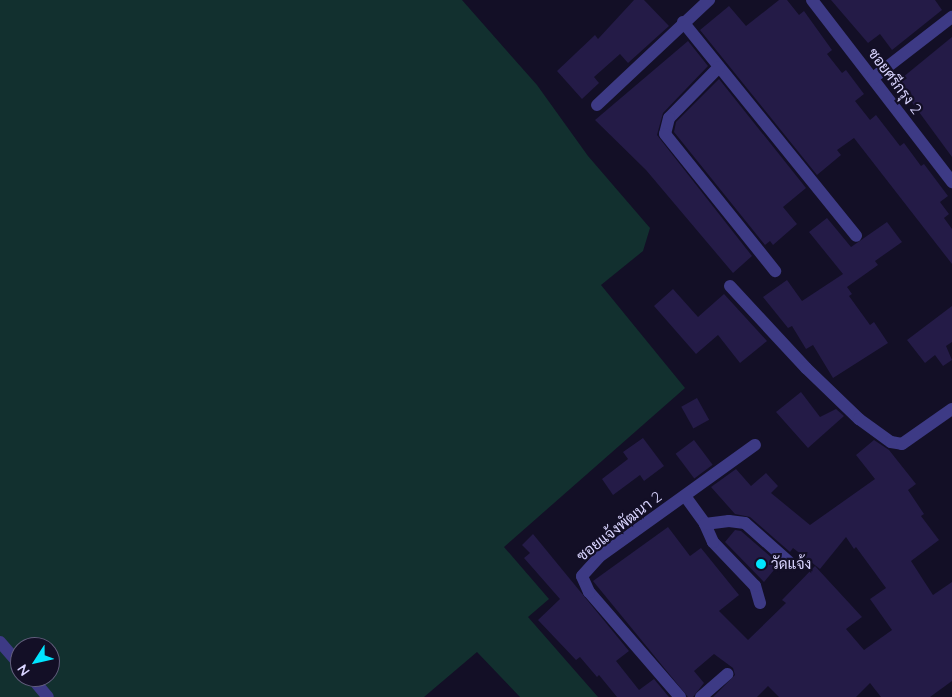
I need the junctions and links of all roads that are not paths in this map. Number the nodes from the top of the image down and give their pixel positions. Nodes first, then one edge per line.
1 (709, 0) edge
2 (812, 0) edge
3 (952, 17) edge
4 (683, 22) junction
5 (719, 67) junction
6 (873, 78) junction
7 (597, 105) dead end
8 (952, 182) edge
9 (856, 236) dead end
10 (775, 271) dead end
11 (730, 286) dead end
12 (952, 409) edge
13 (755, 445) dead end
14 (685, 496) junction
15 (705, 524) junction
16 (790, 564) dead end
17 (760, 603) dead end
18 (0, 642) edge
19 (10, 654) edge
20 (727, 674) dead end
21 (40, 687) edge
22 (48, 697) edge
23 (680, 697) edge
24 (701, 697) edge

1 - 4 street
2 - 6 street, ซอยศรีกรุง 2
3 - 6 street
4 - 5 street
4 - 7 street
5 - 9 street
5 - 10 street
6 - 8 street, ซอยศรีกรุง 2
11 - 12 street
13 - 14 street, ซอยแจ้งพัฒนา 2
14 - 15 street
14 - 23 street, ซอยแจ้งพัฒนา 2
15 - 16 street
15 - 17 street
18 - 19 street
20 - 24 street
21 - 22 street

